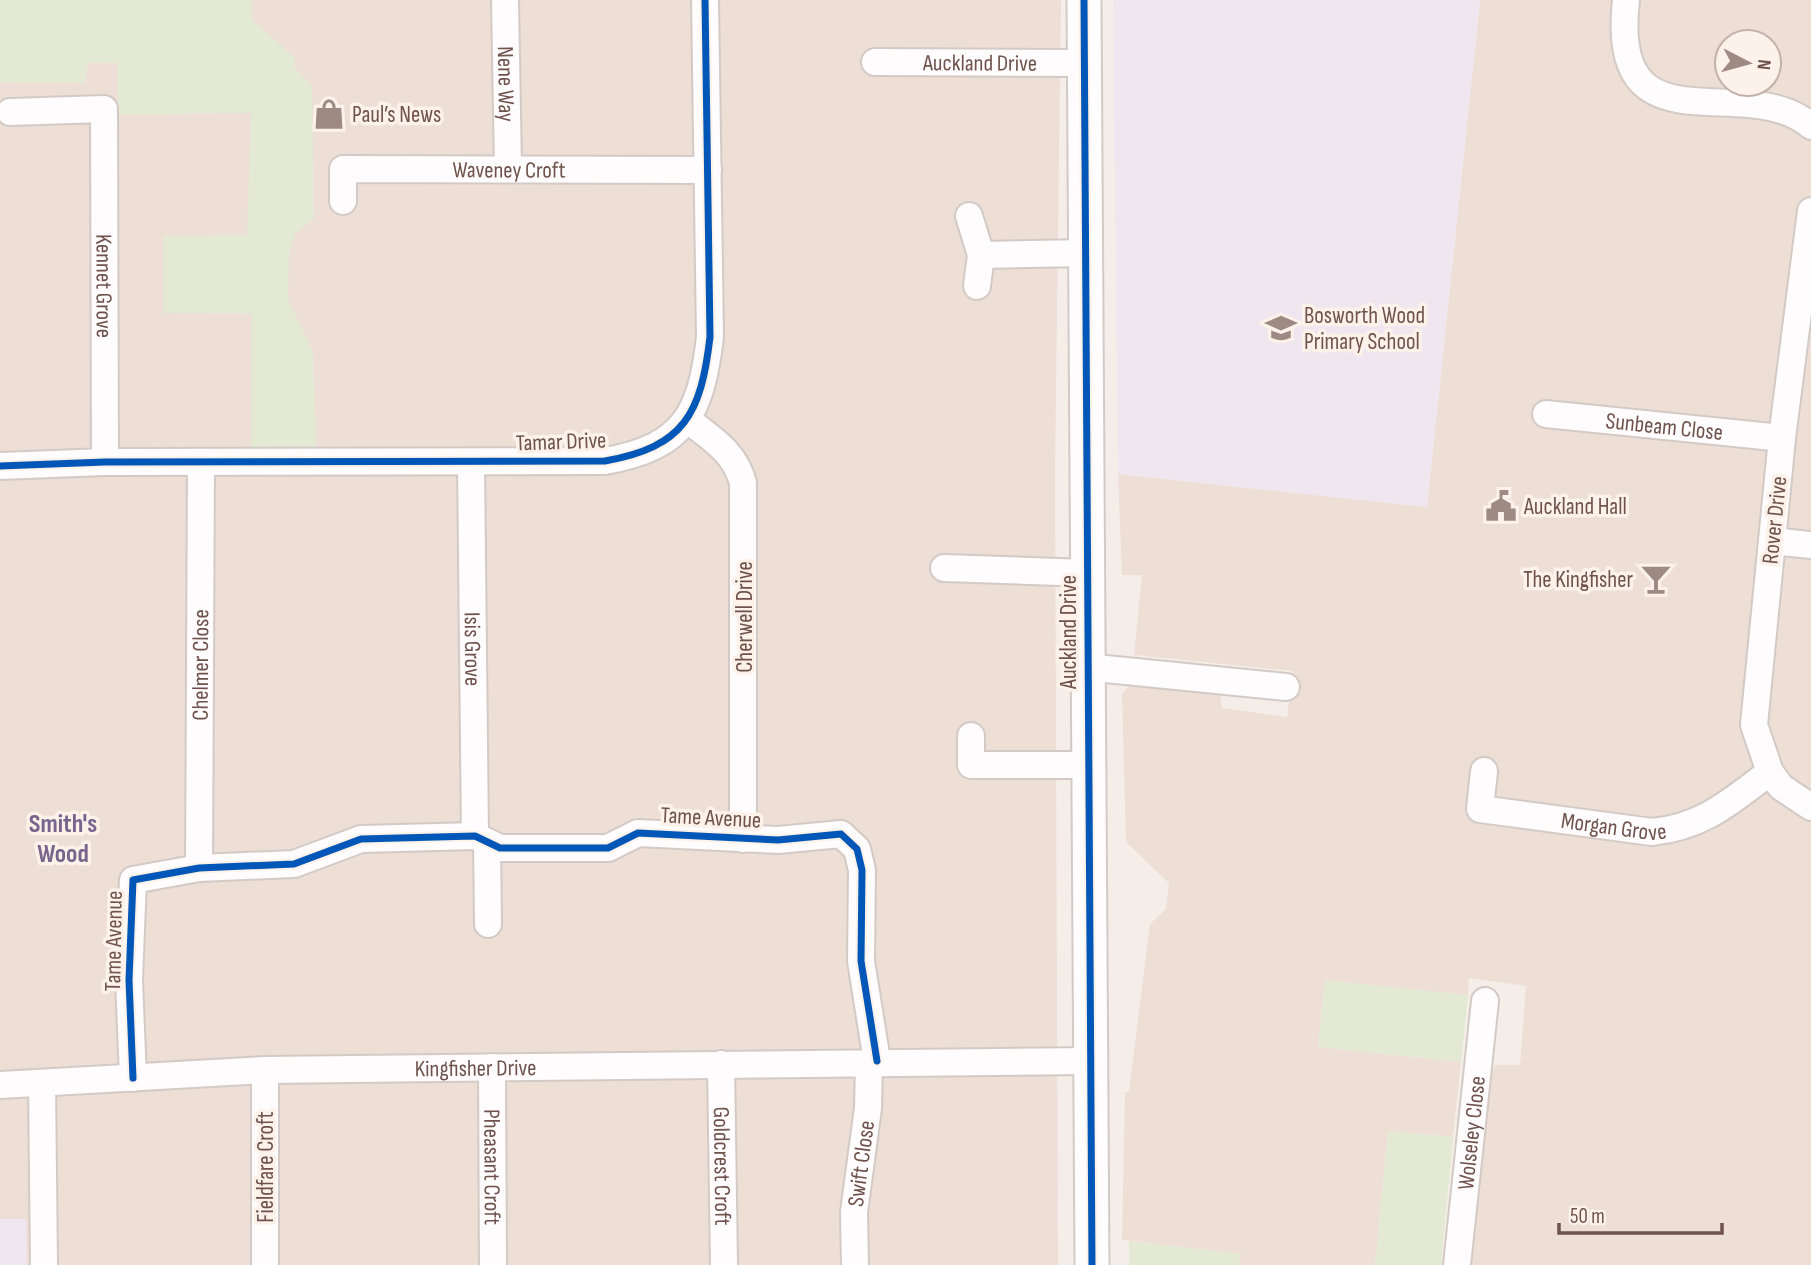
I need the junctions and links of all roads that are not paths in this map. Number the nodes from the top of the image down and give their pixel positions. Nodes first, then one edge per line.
1 (505, 0) edge
2 (705, 0) edge
3 (1084, 0) edge
4 (1626, 0) edge
5 (875, 62) dead end
6 (1085, 63) junction
7 (10, 113) dead end
8 (1811, 125) edge
9 (508, 168) junction
10 (708, 170) junction
11 (343, 201) dead end
12 (1811, 211) edge
13 (969, 216) dead end
14 (1087, 253) junction
15 (981, 255) junction
16 (977, 286) dead end
17 (1546, 415) dead end
18 (688, 419) junction
19 (1782, 438) junction
20 (471, 462) junction
21 (105, 463) junction
22 (201, 463) junction
23 (0, 466) edge
24 (1772, 541) junction
25 (1811, 545) edge
26 (944, 568) dead end
27 (1088, 573) junction
28 (1086, 667) junction
29 (1286, 687) dead end
30 (971, 736) dead end
31 (1090, 765) junction
32 (1484, 771) dead end
33 (1770, 772) junction
34 (1811, 807) edge
35 (481, 839) junction
36 (743, 839) junction
37 (199, 868) junction
38 (488, 924) dead end
39 (1485, 1001) dead end
40 (1091, 1060) junction
41 (873, 1062) junction
42 (721, 1064) junction
43 (492, 1067) junction
44 (265, 1070) junction
45 (133, 1078) junction
46 (41, 1084) junction
47 (0, 1085) edge
48 (44, 1265) edge
49 (265, 1265) edge
50 (493, 1265) edge
51 (724, 1265) edge
52 (855, 1265) edge
53 (1092, 1265) edge
54 (1457, 1265) edge

1 - 9 street, Nene Way
2 - 10 street, Tamar Drive
3 - 6 street, Auckland Drive
4 - 8 street
5 - 6 street, Auckland Drive
6 - 14 street, Auckland Drive
7 - 21 street, Kennet Grove
9 - 10 street, Waveney Croft
9 - 11 street, Waveney Croft
10 - 18 street, Tamar Drive
12 - 19 street, Rover Drive
13 - 15 street
14 - 15 street
14 - 27 street, Auckland Drive
15 - 16 street
17 - 19 street, Sunbeam Close
18 - 20 street, Tamar Drive
18 - 36 street, Cherwell Drive
19 - 24 street, Rover Drive
20 - 22 street, Tamar Drive
20 - 35 street, Isis Grove
21 - 22 street, Tamar Drive
21 - 23 street, Tamar Drive
22 - 37 street, Chelmer Close
24 - 25 street
24 - 33 street, Rover Drive
26 - 27 street, Auckland Drive
27 - 28 street, Auckland Drive
28 - 29 street, Auckland Drive
28 - 31 street, Auckland Drive
30 - 31 street
31 - 40 street, Auckland Drive
32 - 33 street, Morgan Grove
33 - 34 street, Rover Drive
35 - 36 street, Tame Avenue
35 - 37 street, Tame Avenue
35 - 38 street, Isis Grove
36 - 41 street, Tame Avenue
37 - 45 street, Tame Avenue
39 - 54 street, Wolseley Close
40 - 41 street, Kingfisher Drive
40 - 53 street, Auckland Drive
41 - 42 street, Kingfisher Drive
41 - 52 street, Swift Close
42 - 43 street, Kingfisher Drive
42 - 51 street, Goldcrest Croft
43 - 44 street, Kingfisher Drive
43 - 50 street, Pheasant Croft
44 - 45 street, Kingfisher Drive
44 - 49 street, Fieldfare Croft
45 - 46 street, Kingfisher Drive
46 - 47 street, Kingfisher Drive
46 - 48 street

